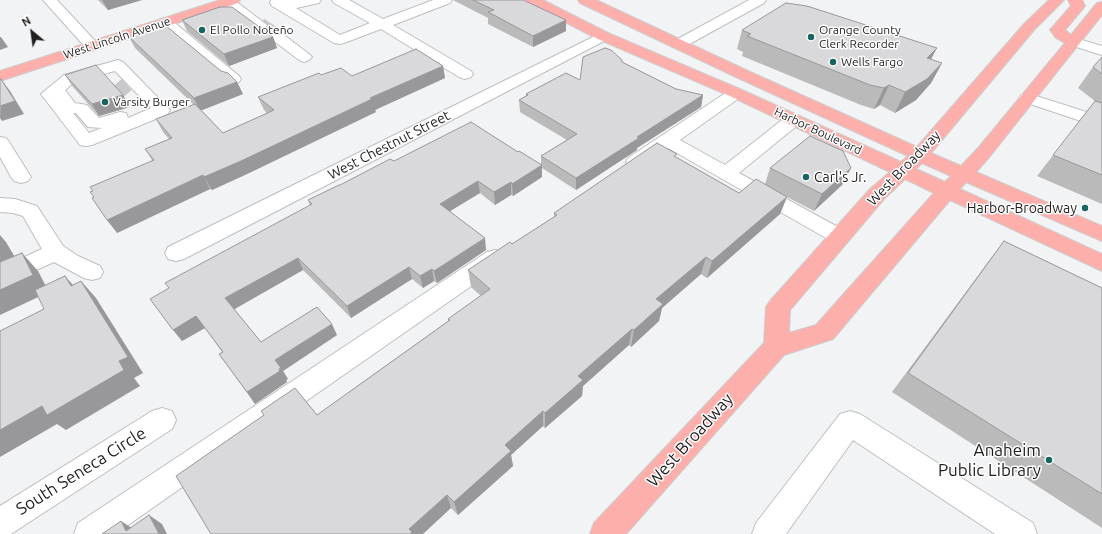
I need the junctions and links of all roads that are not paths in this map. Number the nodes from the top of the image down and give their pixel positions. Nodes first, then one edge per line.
1 (50, 0) edge
2 (278, 0) edge
3 (288, 0) edge
4 (314, 0) edge
5 (339, 0) edge
6 (445, 0) edge
7 (533, 0) edge
8 (585, 0) edge
9 (759, 0) edge
10 (1057, 0) edge
11 (1075, 0) edge
12 (230, 1) edge
13 (1102, 6) edge
14 (165, 22) junction
15 (382, 24) junction
16 (260, 25) tunnel mouth
17 (275, 36) tunnel mouth
18 (603, 36) junction
19 (1072, 41) junction
20 (679, 44) junction
21 (92, 46) junction
22 (1102, 51) edge
23 (304, 57) dead end
24 (54, 58) junction
25 (102, 69) junction
26 (465, 74) dead end
27 (0, 76) edge
28 (70, 78) junction
29 (233, 79) edge
30 (56, 89) junction
31 (736, 93) junction
32 (1027, 98) junction
33 (793, 120) junction
34 (1102, 123) edge
35 (668, 140) junction
36 (0, 142) edge
37 (920, 155) junction
38 (902, 171) junction
39 (727, 173) junction
40 (964, 174) junction
41 (615, 176) edge
42 (21, 177) dead end
43 (947, 191) junction
44 (0, 205) edge
45 (1102, 234) edge
46 (840, 237) junction
47 (510, 248) edge
48 (55, 252) junction
49 (176, 253) dead end
50 (1102, 263) edge
51 (92, 272) dead end
52 (0, 278) edge
53 (776, 347) junction
54 (162, 420) dead end
55 (0, 523) edge
56 (89, 534) edge
57 (605, 534) edge
58 (767, 534) edge
59 (1022, 534) edge

1 - 21 street
2 - 15 street
3 - 4 street
5 - 15 street
6 - 15 street
7 - 18 main road, Harbor Boulevard
8 - 20 main road, Harbor Boulevard
9 - 20 street
10 - 37 main road, West Broadway
11 - 19 main road
12 - 14 main road, West Lincoln Avenue
12 - 16 street
13 - 19 main road
14 - 21 main road, West Lincoln Avenue
14 - 29 street
15 - 26 street
17 - 23 street
18 - 31 main road, Harbor Boulevard
18 - 49 street, West Chestnut Street
19 - 22 street
19 - 32 main road
20 - 37 main road, Harbor Boulevard
21 - 24 main road, West Lincoln Avenue
24 - 27 main road, West Lincoln Avenue
24 - 28 street
25 - 28 street
25 - 30 street
25 - 30 street
28 - 30 street
31 - 33 main road, Harbor Boulevard
31 - 35 street
32 - 34 street
32 - 40 main road
33 - 38 main road, Harbor Boulevard
33 - 39 street
35 - 39 street
35 - 41 street
36 - 42 street
37 - 38 main road, West Broadway
37 - 40 main road, Harbor Boulevard
38 - 43 main road, Harbor Boulevard
38 - 46 main road, West Broadway
39 - 46 street
40 - 43 main road
40 - 45 main road, Harbor Boulevard
43 - 50 main road, Harbor Boulevard
43 - 53 main road
44 - 48 street
46 - 53 main road, West Broadway
47 - 56 street
48 - 51 street
48 - 52 street
53 - 57 main road, West Broadway
54 - 55 street, South Seneca Circle
58 - 59 street

